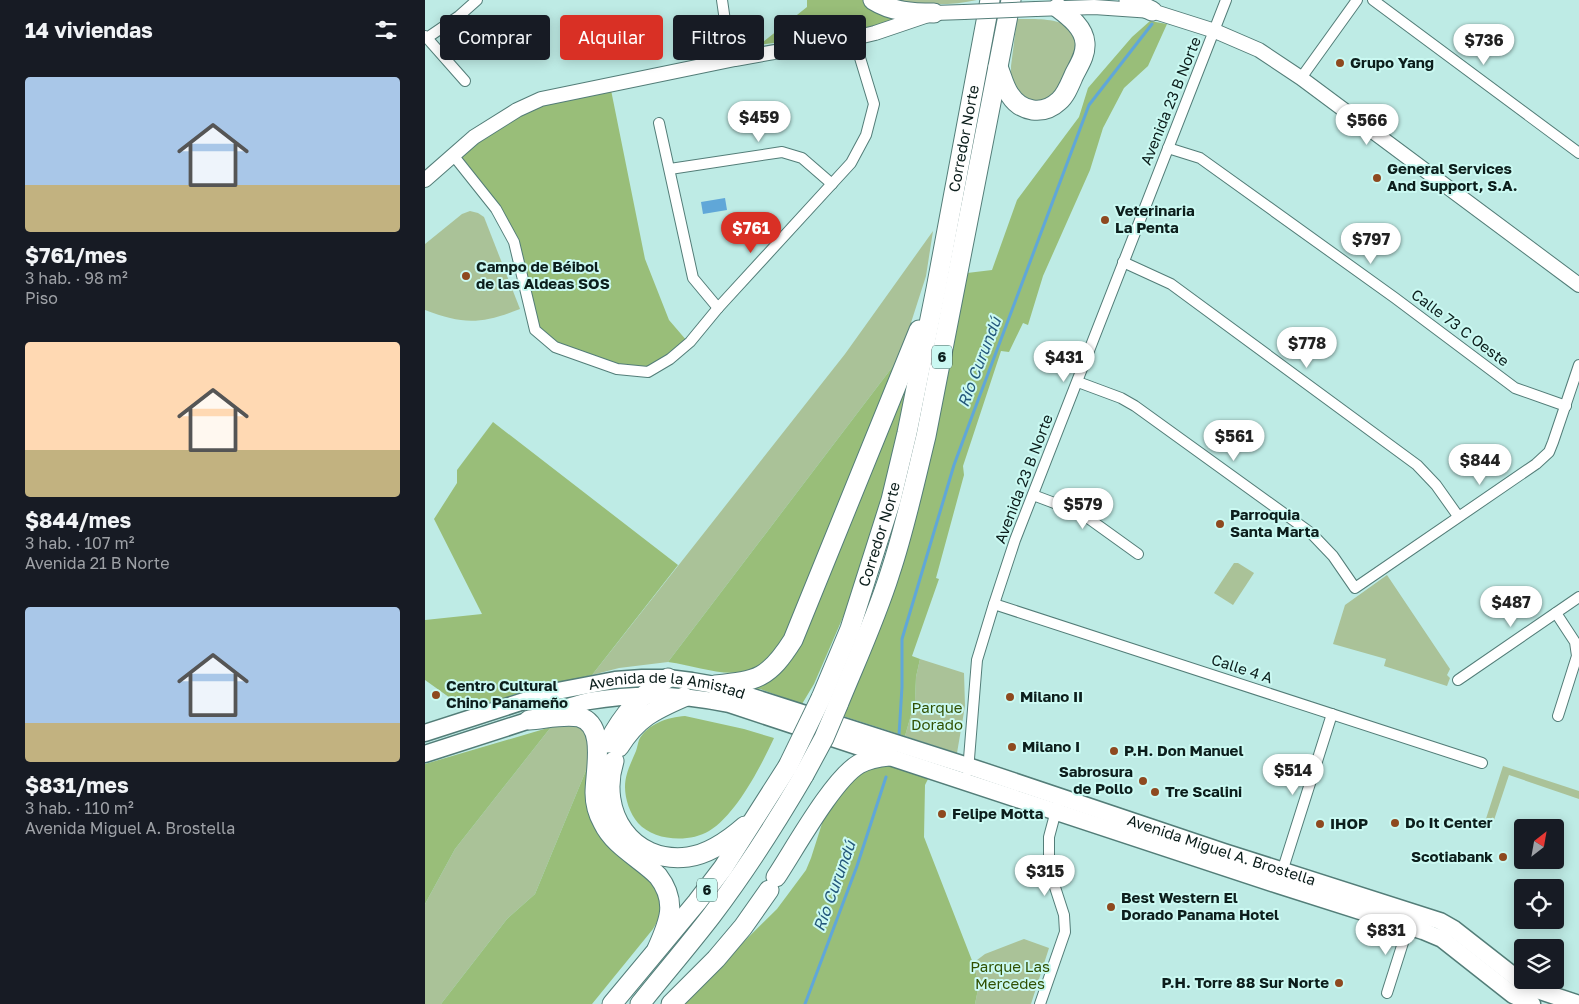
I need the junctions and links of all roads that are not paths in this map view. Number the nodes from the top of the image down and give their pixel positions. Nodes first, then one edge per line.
1 (477, 0) edge
2 (722, 0) edge
3 (873, 0) edge
4 (990, 0) edge
5 (1011, 0) edge
6 (1129, 0) edge
7 (1226, 0) edge
8 (1357, 0) edge
9 (1373, 0) edge
10 (1058, 8) junction
11 (1152, 11) junction
12 (934, 13) junction
13 (725, 15) edge
14 (1215, 31) junction
15 (866, 35) edge
16 (426, 37) edge
17 (730, 60) edge
18 (861, 60) edge
19 (998, 65) junction
20 (1301, 78) junction
21 (465, 81) dead end
22 (659, 123) dead end
23 (1168, 148) junction
24 (1579, 153) edge
25 (453, 155) junction
26 (670, 169) junction
27 (425, 180) edge
28 (832, 184) junction
29 (1123, 262) junction
30 (1579, 285) edge
31 (936, 289) junction
32 (718, 308) junction
33 (1579, 365) edge
34 (1077, 382) junction
35 (1566, 406) junction
36 (1033, 495) junction
37 (1458, 516) junction
38 (1138, 554) dead end
39 (1579, 597) edge
40 (994, 604) junction
41 (1556, 613) junction
42 (668, 678) junction
43 (1458, 680) dead end
44 (715, 685) junction
45 (642, 695) junction
46 (684, 697) junction
47 (829, 702) junction
48 (1332, 714) junction
49 (1558, 716) dead end
50 (529, 720) junction
51 (425, 733) edge
52 (853, 737) junction
53 (611, 752) junction
54 (425, 754) edge
55 (889, 756) junction
56 (1482, 763) dead end
57 (968, 766) junction
58 (796, 771) junction
59 (966, 783) junction
60 (595, 794) junction
61 (1060, 796) junction
62 (1055, 812) junction
63 (756, 818) junction
64 (1280, 878) junction
65 (1408, 926) junction
66 (657, 949) junction
67 (1387, 993) dead end
68 (612, 1004) edge
69 (640, 1004) edge
70 (671, 1004) edge
71 (1040, 1004) edge
72 (1532, 1004) edge
73 (1579, 1004) edge

1 - 16 street
2 - 13 street
3 - 12 highway
4 - 31 highway, Corredor Norte / 6
5 - 19 highway, Corredor Norte / 6
6 - 11 highway
7 - 14 street, Avenida 23 B Norte
8 - 20 street
9 - 24 street
10 - 11 street
10 - 12 street, bridge
10 - 19 highway
11 - 14 street
12 - 15 street
14 - 20 street
14 - 23 street, Avenida 23 B Norte
16 - 21 street
17 - 25 street
18 - 28 street
19 - 47 highway, Corredor Norte / 6
20 - 30 street
22 - 26 street
23 - 29 street, Avenida 23 B Norte
23 - 35 street, Calle 73 C Oeste
25 - 27 street
25 - 32 street
26 - 28 street
26 - 32 street
28 - 32 street
29 - 34 street, Avenida 23 B Norte
29 - 37 street
31 - 44 highway
31 - 47 highway, Corredor Norte / 6
33 - 35 street
34 - 36 street, Avenida 23 B Norte
34 - 37 street
35 - 37 street
36 - 38 street
36 - 40 street, Avenida 23 B Norte
39 - 41 street
40 - 48 street, Calle 4 A
40 - 57 street, Avenida 23 B Norte
41 - 43 street
41 - 49 street
42 - 44 main road, Avenida de la Amistad
42 - 45 highway
42 - 51 main road, Avenida de la Amistad
44 - 52 main road, Avenida de la Amistad
45 - 46 main road, Avenida de la Amistad
45 - 50 main road, Avenida de la Amistad
45 - 53 highway
46 - 52 main road, Avenida de la Amistad
46 - 53 highway
47 - 58 highway, Corredor Norte / 6, bridge
48 - 56 street, Calle 4 A
48 - 64 street
50 - 54 main road, Avenida de la Amistad
50 - 60 highway
52 - 55 main road, Avenida Miguel A. Brostella
52 - 57 main road, Avenida Miguel A. Brostella
53 - 60 highway
53 - 63 highway
55 - 59 main road, Avenida Miguel A. Brostella
55 - 70 highway
57 - 59 street, Avenida 23 B Norte
57 - 61 main road, Avenida Miguel A. Brostella
58 - 63 highway, Corredor Norte / 6
58 - 69 highway, Corredor Norte / 6
59 - 62 main road, Avenida Miguel A. Brostella
60 - 66 highway
61 - 62 street
61 - 64 main road, Avenida Miguel A. Brostella
62 - 64 main road, Avenida Miguel A. Brostella
62 - 71 street
63 - 66 highway, Corredor Norte / 6
64 - 65 main road, Avenida Miguel A. Brostella
64 - 73 main road, Avenida Miguel A. Brostella
65 - 67 street
65 - 72 main road, Avenida Miguel A. Brostella
66 - 68 highway, Corredor Norte / 6

